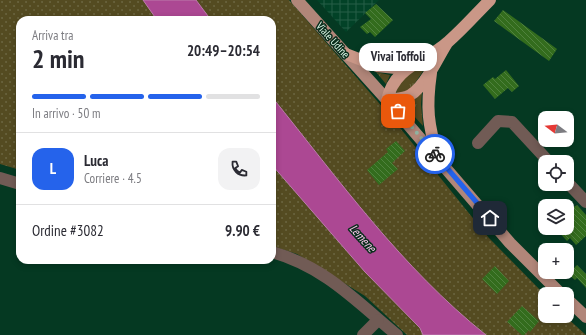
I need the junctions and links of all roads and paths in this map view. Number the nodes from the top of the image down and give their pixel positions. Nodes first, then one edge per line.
1 (297, 0) edge
2 (490, 0) edge
3 (447, 43) junction
4 (346, 54) junction
5 (404, 69) junction
6 (431, 71) junction
7 (387, 100) junction
8 (478, 143) dead end
9 (543, 155) edge
10 (438, 158) junction
11 (0, 178) edge
12 (16, 183) edge
13 (574, 189) edge
14 (586, 202) edge
15 (276, 253) edge
16 (554, 287) edge
17 (574, 305) edge
18 (585, 315) edge
19 (378, 320) junction
20 (363, 335) edge
21 (397, 335) edge

1 - 4 main road, Viale Udine
2 - 3 highway
3 - 5 highway
3 - 6 highway
4 - 5 highway
4 - 7 main road, Viale Udine
5 - 7 highway
6 - 7 highway
6 - 10 highway
7 - 10 main road, Viale Udine
8 - 9 street
10 - 16 main road, Viale Udine
11 - 12 street
13 - 14 street
15 - 19 street
17 - 18 main road
19 - 20 street
19 - 21 street

